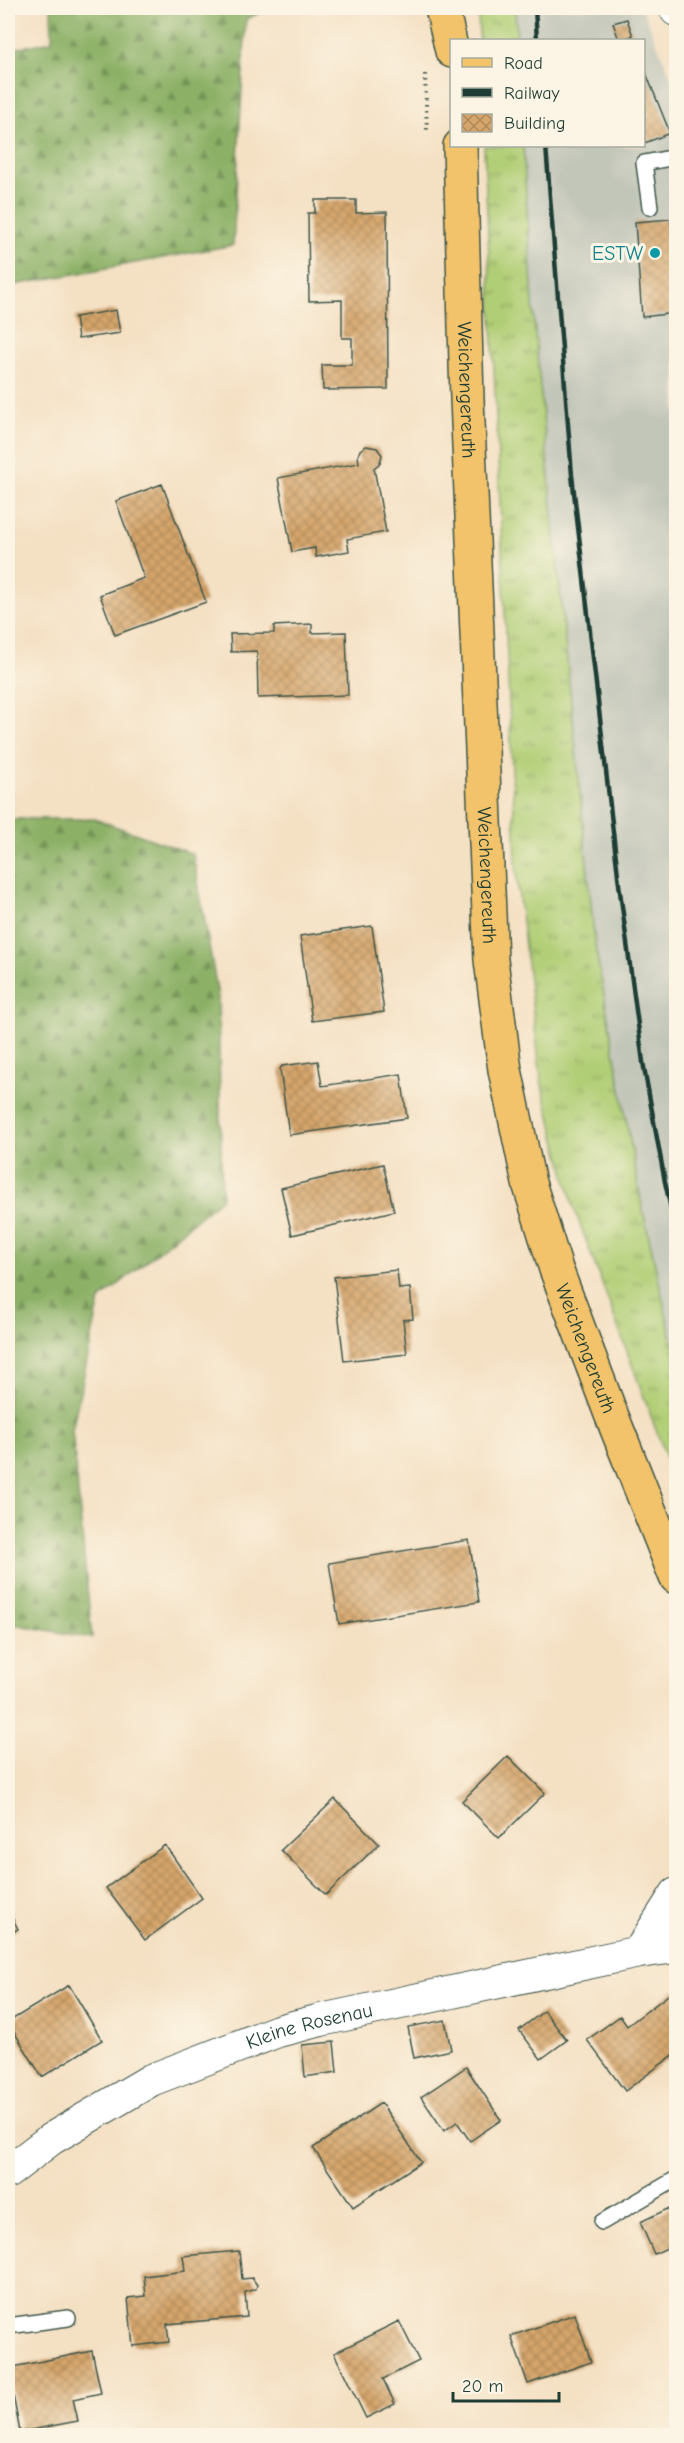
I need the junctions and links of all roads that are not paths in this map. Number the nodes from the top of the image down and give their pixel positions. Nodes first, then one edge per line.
1 (442, 8) edge
2 (463, 8) edge
3 (461, 39) edge
4 (450, 42) edge
5 (460, 147) edge
6 (676, 157) edge
7 (650, 207) dead end
8 (676, 1577) edge
9 (676, 1894) edge
10 (676, 1947) edge
11 (639, 1952) junction
12 (8, 2172) edge
13 (676, 2179) edge
14 (602, 2222) dead end
15 (68, 2318) dead end
16 (8, 2326) edge

1 - 4 main road
2 - 3 main road
5 - 8 main road, Weichengereuth
6 - 7 lane
9 - 11 street
10 - 11 street, Kleine Rosenau
11 - 12 street, Kleine Rosenau
13 - 14 lane
15 - 16 lane

